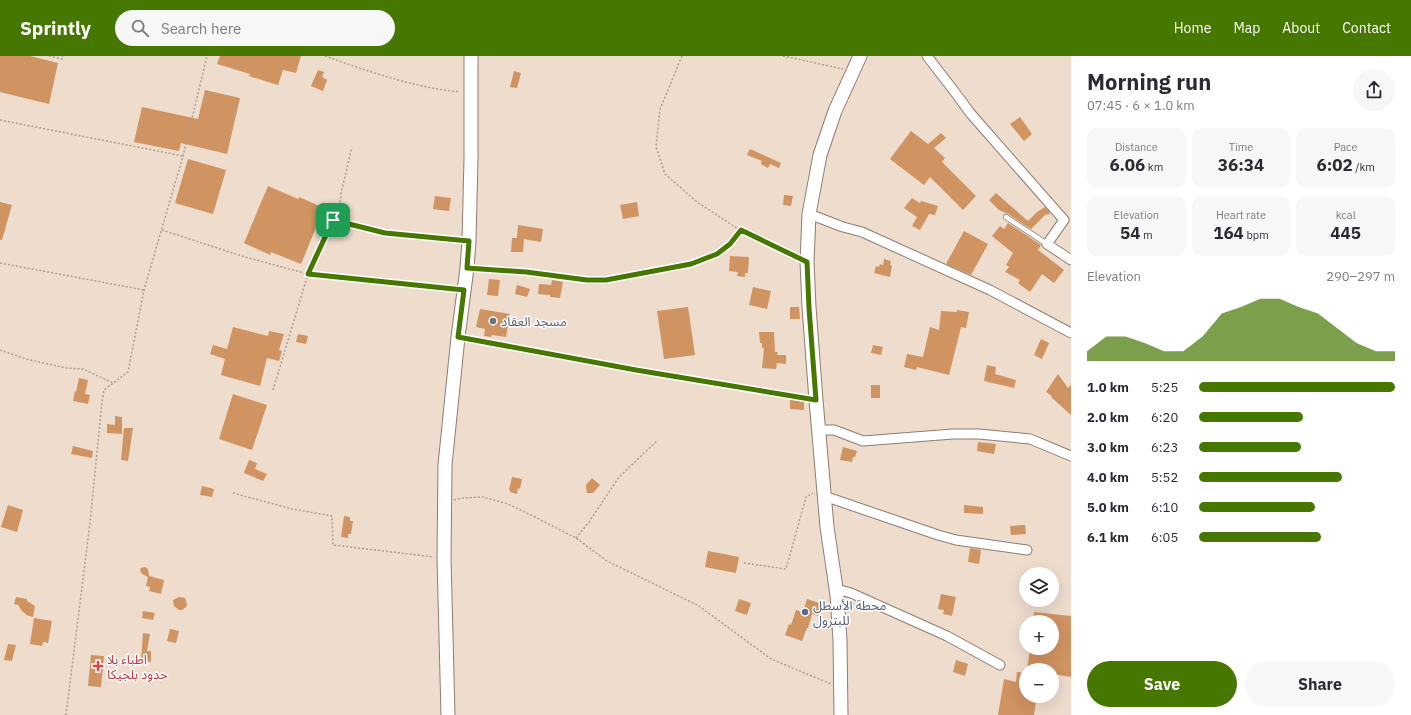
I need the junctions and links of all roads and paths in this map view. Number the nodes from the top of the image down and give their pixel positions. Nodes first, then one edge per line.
1 (49, 56) edge
2 (63, 56) edge
3 (207, 56) edge
4 (325, 56) edge
5 (471, 56) edge
6 (682, 56) edge
7 (783, 56) edge
8 (860, 56) edge
9 (927, 56) edge
10 (853, 70) junction
11 (470, 93) junction
12 (0, 120) edge
13 (352, 146) dead end
14 (184, 156) junction
15 (809, 214) junction
16 (1006, 217) dead end
17 (333, 220) junction
18 (162, 230) junction
19 (741, 230) junction
20 (469, 241) junction
21 (1047, 244) junction
22 (1071, 260) edge
23 (807, 262) junction
24 (0, 263) edge
25 (467, 268) junction
26 (308, 274) junction
27 (144, 290) junction
28 (464, 290) junction
29 (1071, 333) edge
30 (458, 337) junction
31 (0, 350) edge
32 (113, 383) junction
33 (273, 390) dead end
34 (816, 400) junction
35 (818, 430) junction
36 (658, 440) dead end
37 (1071, 456) edge
38 (824, 491) junction
39 (233, 493) dead end
40 (444, 502) junction
41 (576, 538) junction
42 (1026, 550) dead end
43 (444, 558) junction
44 (744, 563) dead end
45 (836, 589) junction
46 (1000, 666) dead end
47 (840, 687) junction
48 (66, 715) edge
49 (448, 715) edge
50 (840, 715) edge

1 - 2 path
3 - 14 path
4 - 11 path
5 - 11 street
6 - 19 path
7 - 10 path
8 - 10 street
9 - 21 street
10 - 15 street
11 - 20 street
12 - 14 path
13 - 17 path
14 - 18 path
15 - 23 street
15 - 29 street
16 - 21 lane
17 - 20 path
17 - 26 path
18 - 26 path
18 - 27 path
19 - 23 path
19 - 25 path
20 - 25 street
21 - 22 street
23 - 34 street
24 - 27 path
25 - 28 street
26 - 28 path
26 - 33 path
27 - 32 path
28 - 30 street
30 - 34 path
30 - 40 street
31 - 32 path
32 - 48 path
34 - 35 street
35 - 37 street
35 - 38 street
36 - 41 path
38 - 42 street
38 - 44 path
38 - 45 street
39 - 43 path
40 - 41 path
40 - 43 street
41 - 47 path
43 - 49 street
45 - 46 street
45 - 47 street
47 - 50 street

